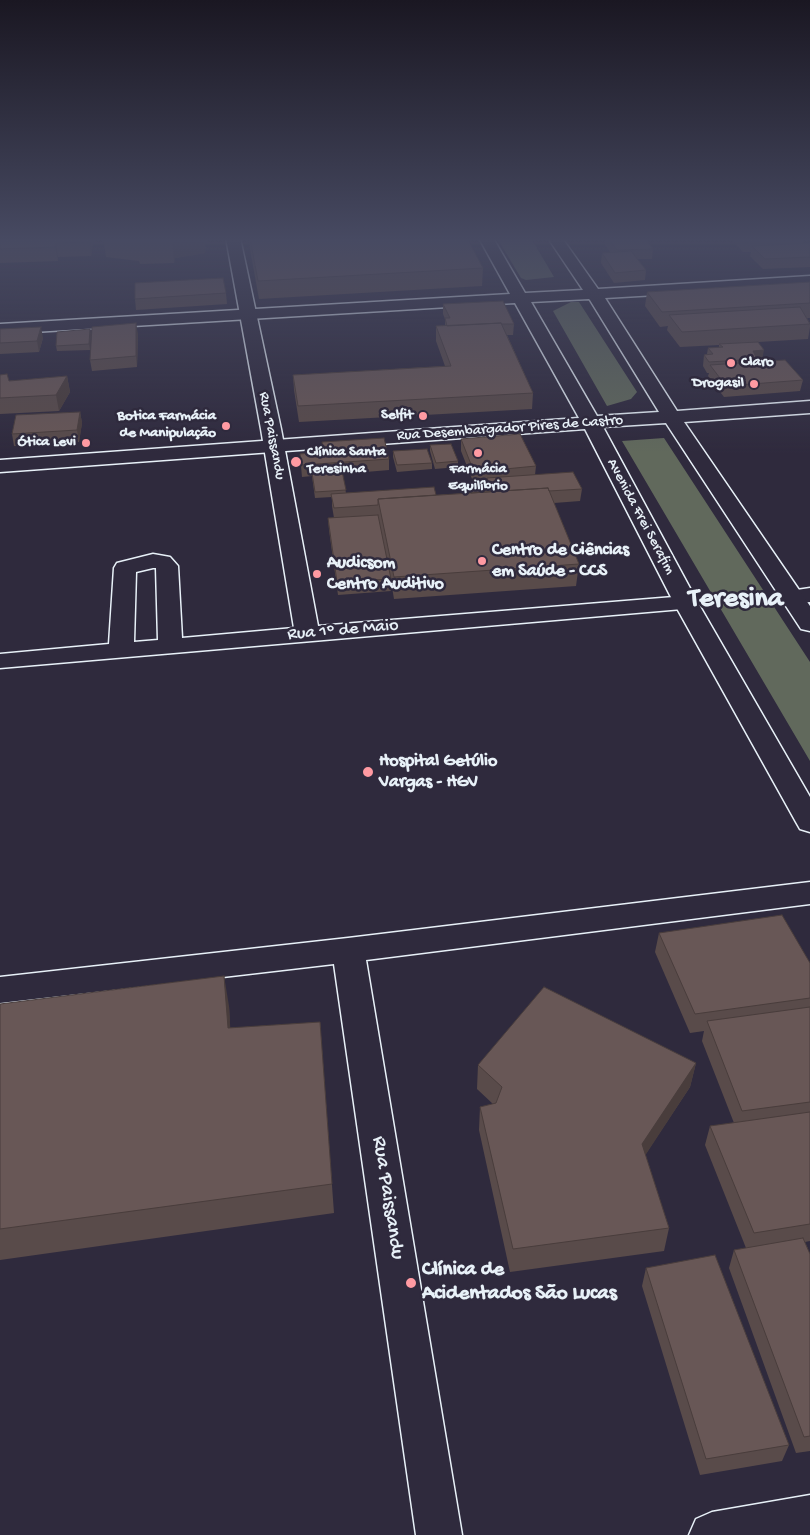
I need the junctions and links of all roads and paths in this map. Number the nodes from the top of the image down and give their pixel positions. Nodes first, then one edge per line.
1 (246, 310) edge
2 (339, 310) edge
3 (528, 310) edge
4 (603, 310) edge
5 (247, 315) junction
6 (0, 329) edge
7 (810, 408) edge
8 (672, 418) junction
9 (592, 424) junction
10 (274, 445) junction
11 (0, 466) edge
12 (801, 596) edge
13 (686, 603) junction
14 (810, 624) edge
15 (307, 634) junction
16 (170, 646) junction
17 (121, 650) junction
18 (0, 661) edge
19 (810, 822) edge
20 (810, 893) edge
21 (348, 950) junction
22 (0, 990) edge
23 (810, 1518) edge
24 (439, 1535) edge
25 (712, 1535) edge

1 - 5 main road, Rua Paissandu
2 - 5 main road
3 - 9 main road, Avenida Frei Serafim
4 - 8 main road
5 - 6 main road
5 - 10 main road, Rua Paissandu
7 - 8 main road, Rua Desembargador Pires de Castro
8 - 9 main road, Rua Desembargador Pires de Castro
8 - 12 main road
9 - 10 main road, Rua Desembargador Pires de Castro
9 - 13 main road, Avenida Frei Serafim
10 - 11 main road, Rua Desembargador Pires de Castro
10 - 15 main road, Rua Paissandu
12 - 14 main road
13 - 15 main road, Rua 1º de Maio
13 - 19 main road, Avenida Frei Serafim
15 - 16 main road, Rua 1º de Maio
16 - 17 main road, Rua 1º de Maio
16 - 17 main road
17 - 18 main road, Rua 1º de Maio
20 - 21 main road
21 - 22 main road
21 - 24 main road, Rua Paissandu
23 - 25 main road

